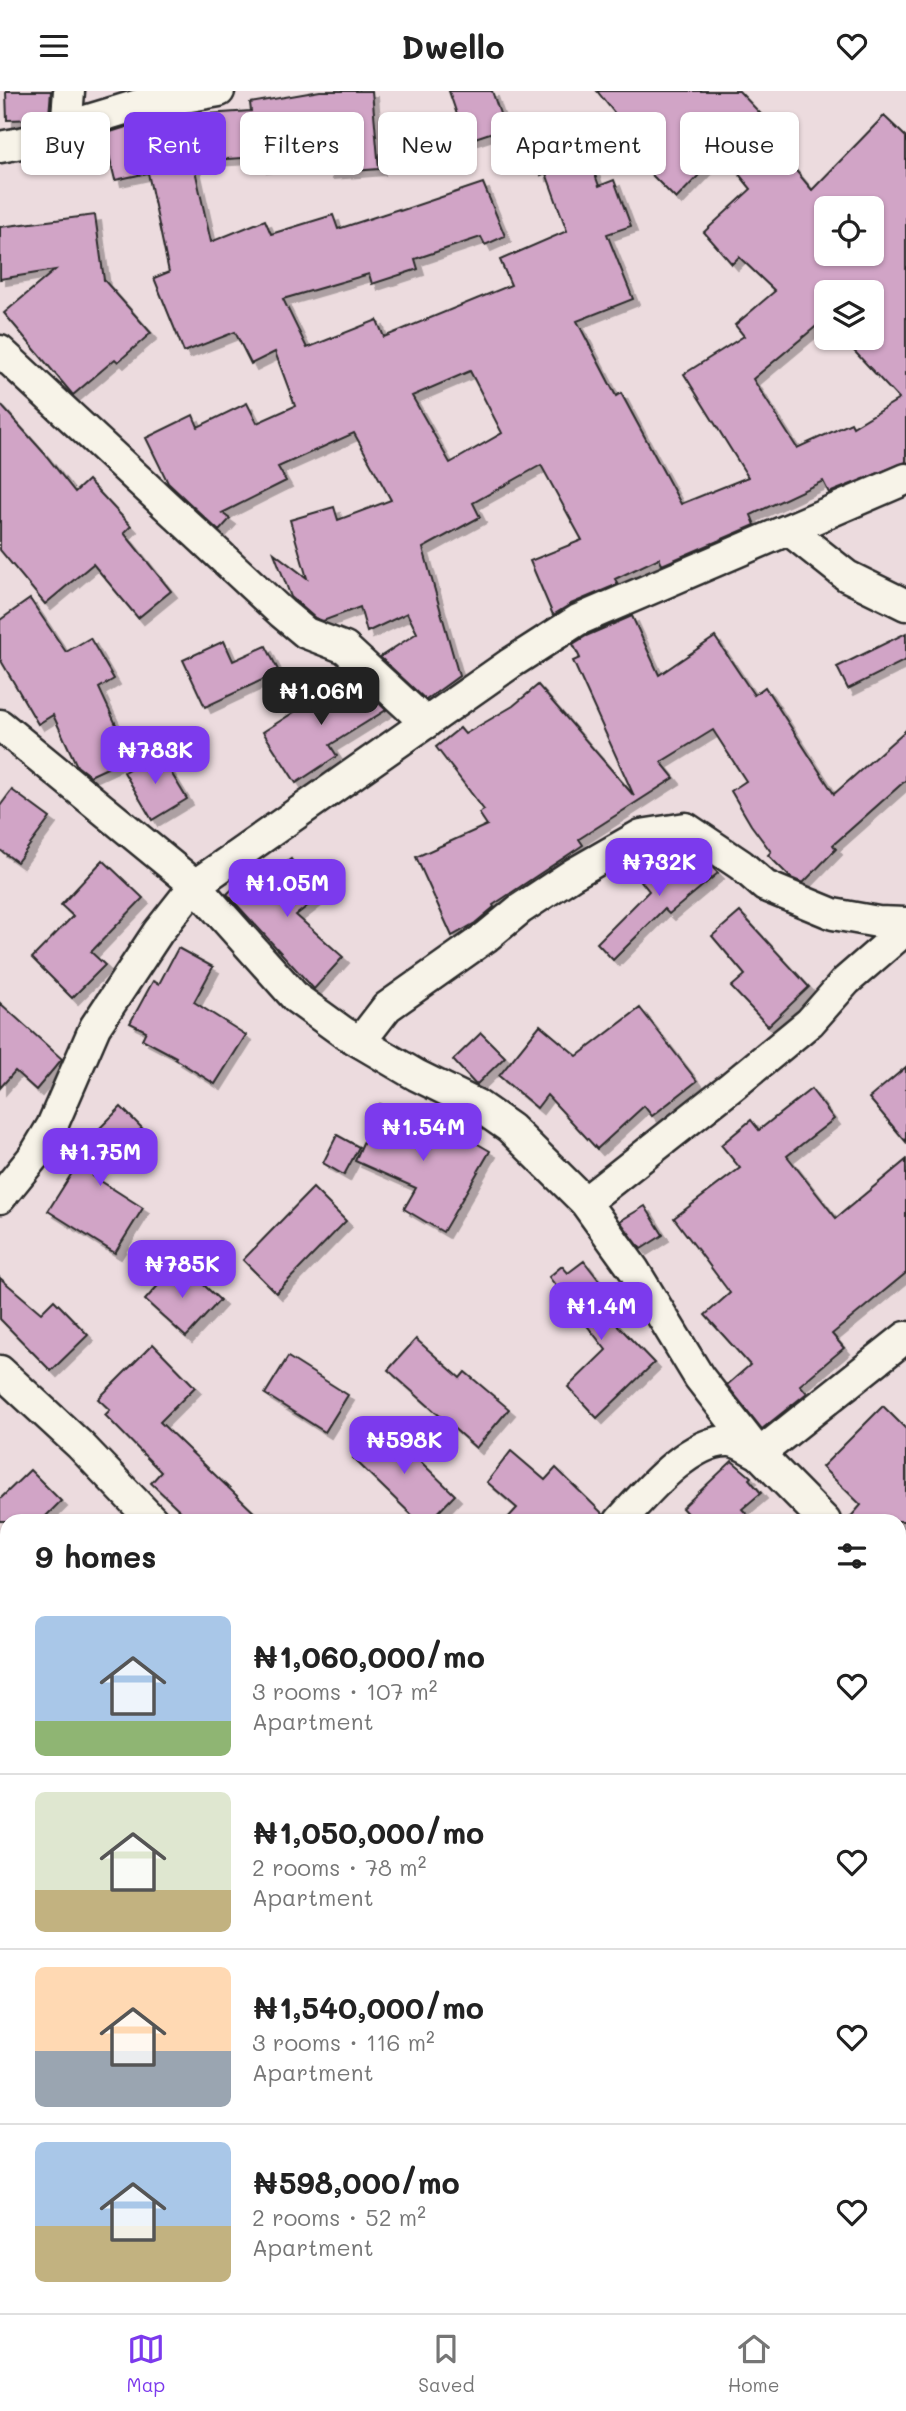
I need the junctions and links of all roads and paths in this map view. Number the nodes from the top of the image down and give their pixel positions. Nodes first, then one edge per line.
1 (69, 91) edge
2 (219, 91) edge
3 (67, 112) edge
4 (110, 113) edge
5 (21, 142) edge
6 (0, 146) edge
7 (0, 351) edge
8 (906, 479) edge
9 (789, 530) junction
10 (906, 605) edge
11 (426, 723) junction
12 (0, 726) edge
13 (195, 885) junction
14 (906, 923) edge
15 (906, 929) edge
16 (360, 1042) junction
17 (0, 1198) edge
18 (585, 1202) junction
19 (906, 1337) edge
20 (0, 1371) edge
21 (759, 1454) junction
22 (146, 1514) edge
23 (627, 1514) edge
24 (818, 1514) edge

1 - 3 street
2 - 4 street
5 - 6 street
7 - 11 street
8 - 9 street
9 - 10 street
9 - 11 street
11 - 13 street
12 - 13 street
13 - 16 street
13 - 17 street
14 - 16 street
15 - 18 street
16 - 18 street
18 - 21 street
19 - 21 street
20 - 22 street
21 - 23 street
21 - 24 street

